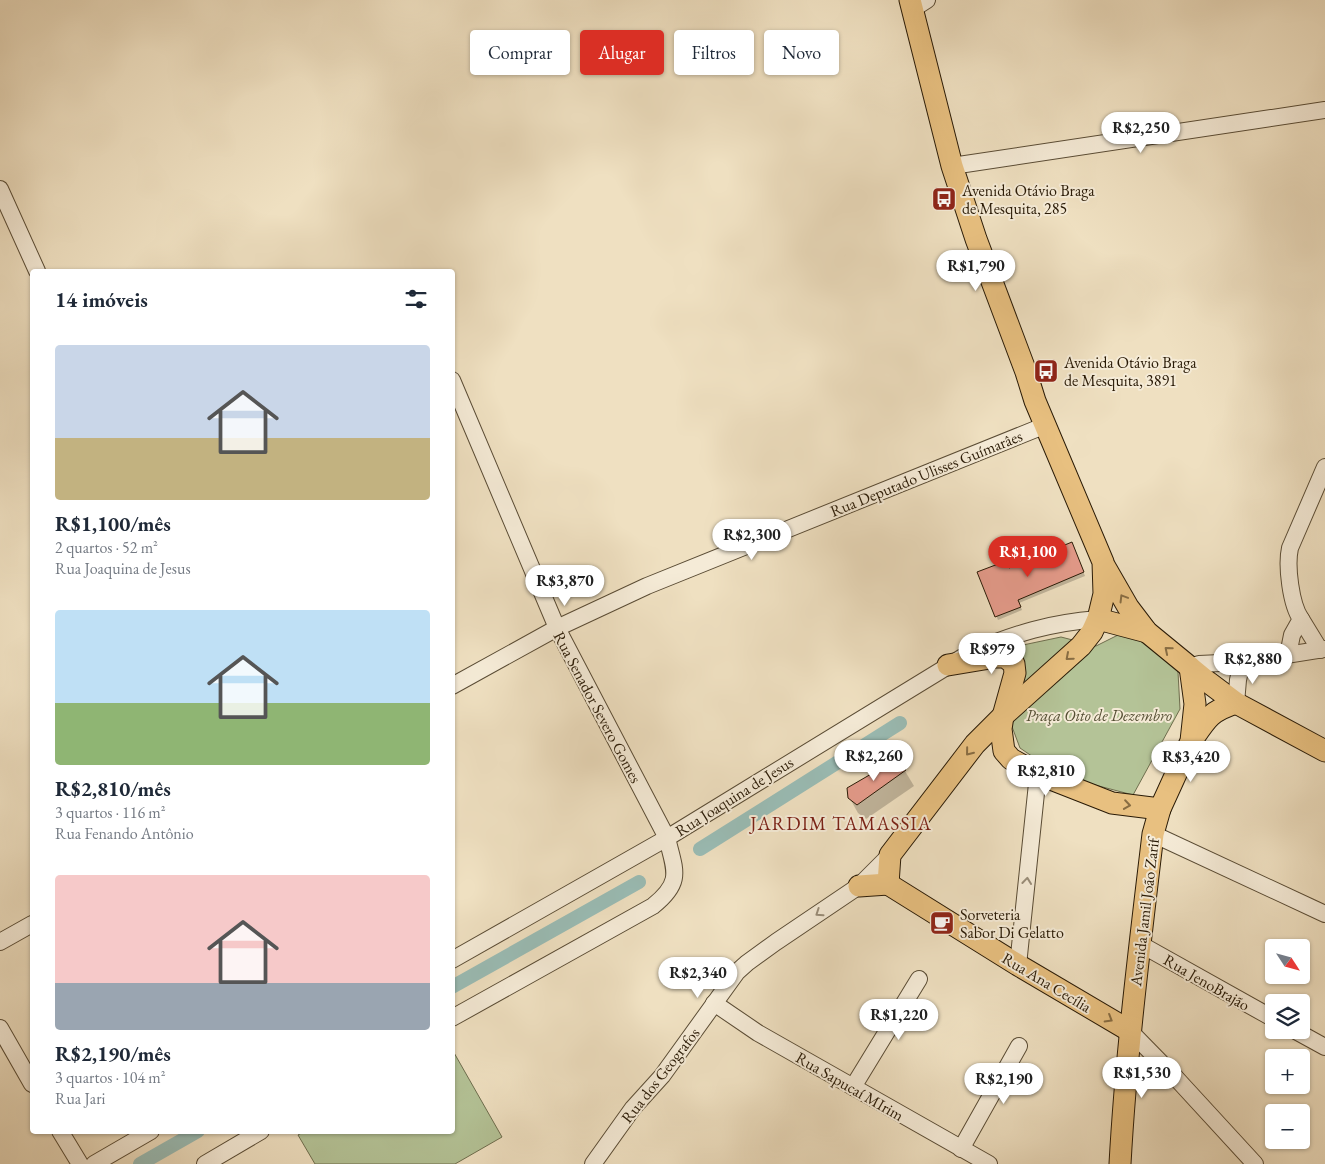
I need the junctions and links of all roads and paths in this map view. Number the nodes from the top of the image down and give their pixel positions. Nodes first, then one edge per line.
1 (917, 3) edge
2 (1325, 110) edge
3 (952, 166) junction
4 (0, 189) edge
5 (36, 269) edge
6 (455, 387) edge
7 (1046, 425) junction
8 (1325, 467) edge
9 (1103, 562) junction
10 (1098, 619) junction
11 (1302, 620) junction
12 (557, 628) junction
13 (1147, 632) junction
14 (1322, 650) edge
15 (1288, 656) junction
16 (1242, 662) junction
17 (948, 665) junction
18 (1190, 667) junction
19 (455, 684) edge
20 (1236, 703) junction
21 (1003, 716) junction
22 (1191, 741) junction
23 (1325, 751) edge
24 (1038, 774) junction
25 (1160, 809) junction
26 (1153, 834) junction
27 (666, 838) junction
28 (890, 855) junction
29 (888, 884) junction
30 (860, 886) junction
31 (1325, 914) edge
32 (30, 925) edge
33 (0, 942) edge
34 (1140, 944) junction
35 (455, 958) edge
36 (1018, 965) junction
37 (919, 979) dead end
38 (714, 1003) junction
39 (1265, 1014) edge
40 (455, 1016) edge
41 (0, 1028) edge
42 (1130, 1032) junction
43 (1310, 1039) edge
44 (1019, 1046) dead end
45 (1325, 1047) edge
46 (1176, 1078) junction
47 (30, 1080) edge
48 (853, 1087) junction
49 (1124, 1089) junction
50 (62, 1134) edge
51 (146, 1134) edge
52 (256, 1134) edge
53 (961, 1149) junction
54 (80, 1164) edge
55 (94, 1164) edge
56 (205, 1164) edge
57 (593, 1164) edge
58 (988, 1164) edge
59 (1120, 1164) edge
60 (1255, 1164) edge

1 - 3 main road
2 - 3 street
3 - 7 main road
4 - 5 street
6 - 12 street, Rua Senador Severo Gomes
7 - 9 main road
7 - 12 street, Rua Deputado Ulisses Guímarâes
8 - 11 street
9 - 10 main road
13 -> 9 main road
10 - 13 main road
10 - 17 street, Rua Joaquina de Jesus
10 -> 21 main road
11 - 14 street
11 - 15 street
12 - 19 street, Rua Deputado Ulisses Guímarâes
12 - 27 street, Rua Senador Severo Gomes
18 -> 13 main road
14 - 15 street
15 - 16 street
16 - 18 street
16 - 20 street
17 - 21 main road
17 - 27 street, Rua Joaquina de Jesus
18 - 20 main road
18 - 22 main road, Avenida Jamil João Zarif
20 - 22 main road
20 - 23 main road
21 - 24 main road
21 -> 28 main road
22 - 25 main road, Avenida Jamil João Zarif
24 -> 25 main road
36 -> 24 street
25 - 26 main road, Avenida Jamil João Zarif
26 - 31 street
26 - 34 main road, Avenida Jamil João Zarif
27 - 35 street, Rua Joaquina de Jesus
27 - 40 street, Rua Joaquina de Jesus
28 - 29 main road
28 - 30 street, Rua dos Geografos
29 - 30 main road
29 - 36 main road, Rua Ana Cecília
30 -> 38 street, Rua dos Geografos
32 - 33 street
34 - 39 street, Rua JenoBrajão
34 - 42 main road, Avenida Jamil João Zarif
36 -> 42 main road, Rua Ana Cecília
37 - 48 street
38 - 48 street, Rua Sapucaí MIrim
38 - 57 street, Rua dos Geografos
41 - 47 street
42 - 46 street
42 - 49 main road, Avenida Jamil João Zarif
43 - 45 street
44 - 53 street
46 - 49 street
46 - 60 street
48 - 53 street, Rua Sapucaí MIrim
49 - 59 main road, Avenida Jamil João Zarif
50 - 54 street
51 - 55 street
52 - 56 street
53 - 58 street, Rua Sapucaí MIrim

